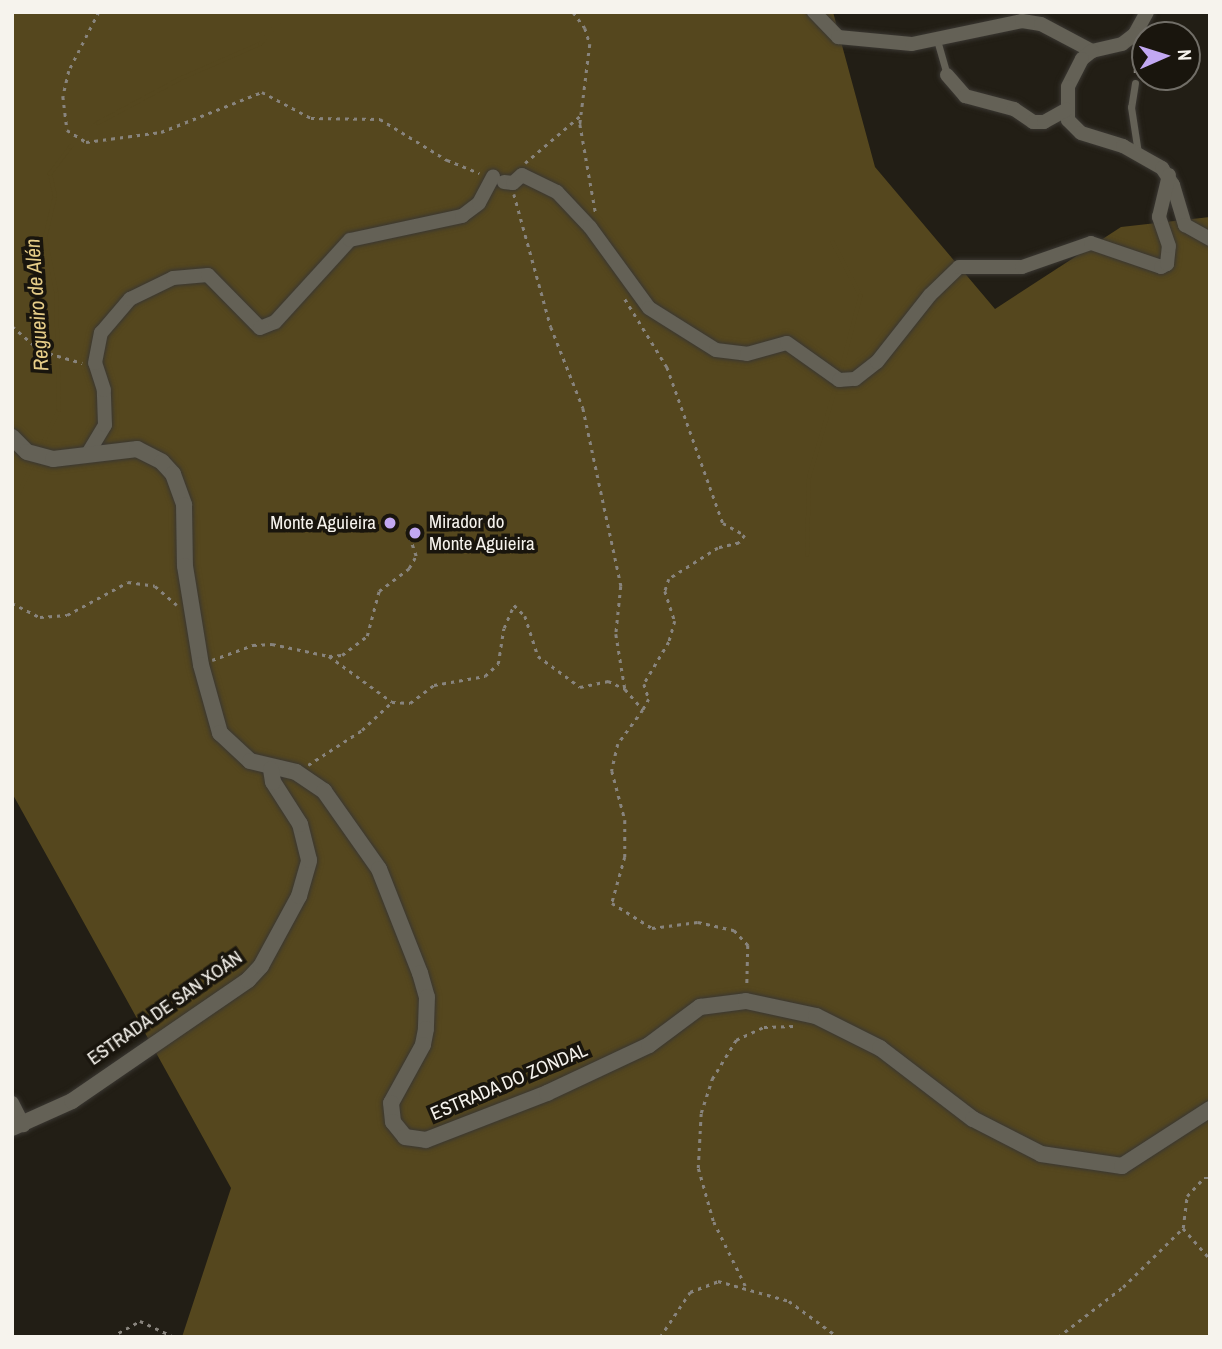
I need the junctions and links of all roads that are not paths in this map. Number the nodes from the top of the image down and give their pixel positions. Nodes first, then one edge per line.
1 (814, 12) edge
2 (1147, 12) edge
3 (937, 40) junction
4 (1092, 51) junction
5 (947, 75) joint
6 (1134, 91) edge
7 (1067, 108) junction
8 (1139, 154) junction
9 (1169, 175) junction
10 (1210, 239) edge
11 (12, 437) edge
12 (87, 454) junction
13 (271, 769) junction
14 (12, 1103) edge
15 (1210, 1109) edge
16 (18, 1126) edge

1 - 3 street
2 - 4 street
3 - 4 street
3 - 5 lane
4 - 7 street
5 - 7 street
6 - 8 lane
7 - 8 street
8 - 9 street
9 - 10 street
9 - 12 street
11 - 12 street, ESTRADA DO ZONDAL
12 - 13 street, ESTRADA DO ZONDAL
13 - 15 street, ESTRADA DO ZONDAL
13 - 16 street, ESTRADA DE SAN XOÁN
14 - 16 street

